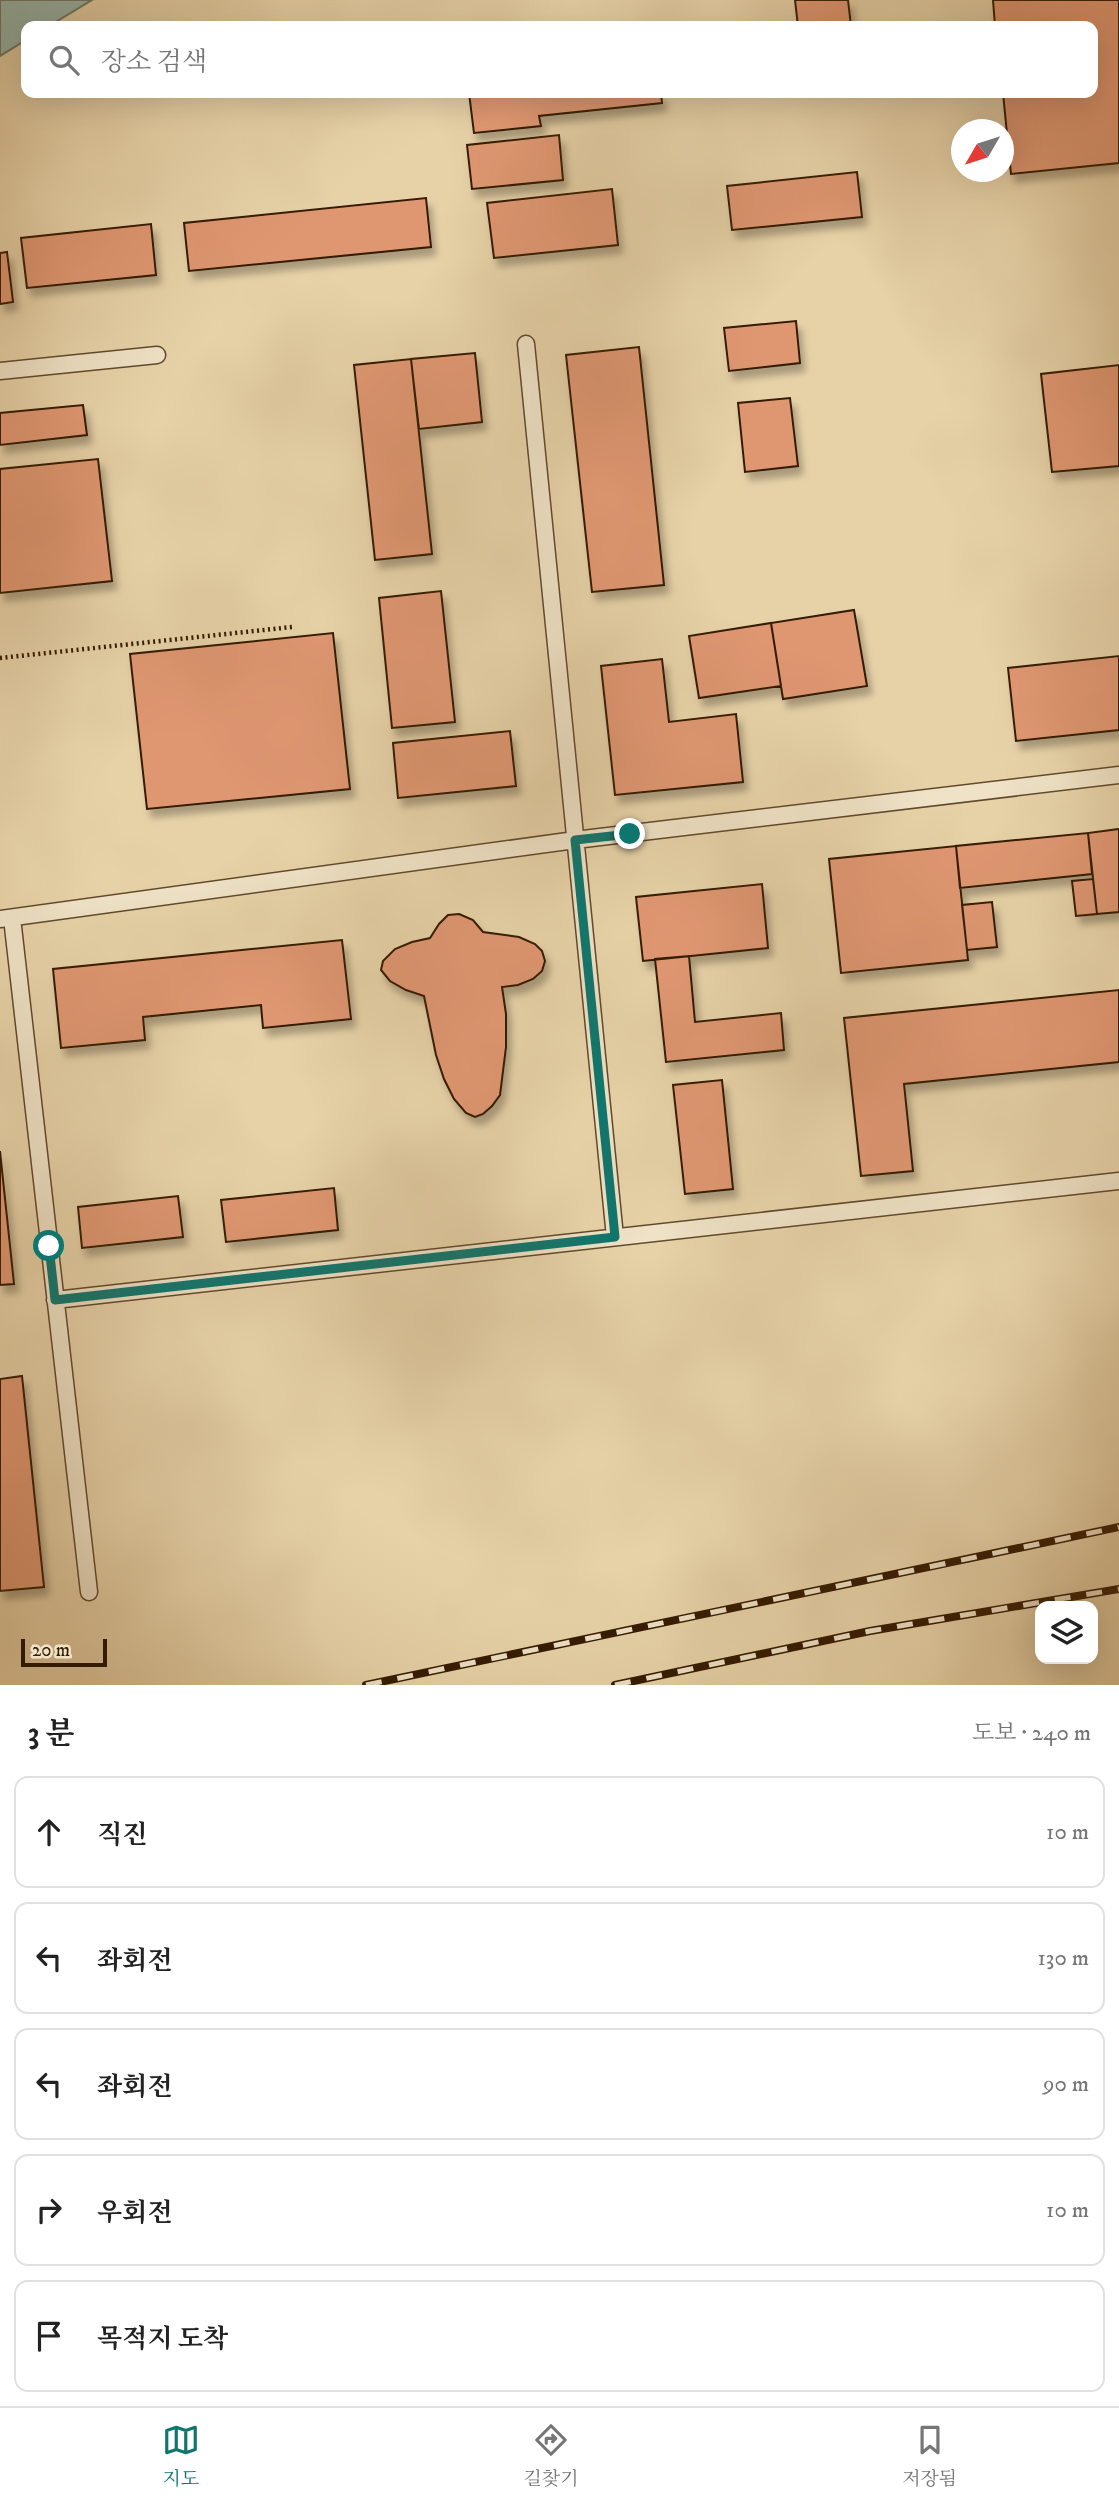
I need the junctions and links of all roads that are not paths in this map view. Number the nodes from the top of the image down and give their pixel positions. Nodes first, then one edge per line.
1 (526, 344) dead end
2 (157, 355) dead end
3 (0, 371) edge
4 (1119, 775) edge
5 (575, 840) junction
6 (6, 919) edge
7 (1119, 1181) edge
8 (615, 1237) junction
9 (55, 1300) junction
10 (89, 1592) dead end

1 - 5 lane
2 - 3 lane
4 - 5 lane
5 - 6 lane
5 - 8 lane
6 - 9 lane
7 - 8 lane
8 - 9 lane
9 - 10 lane

